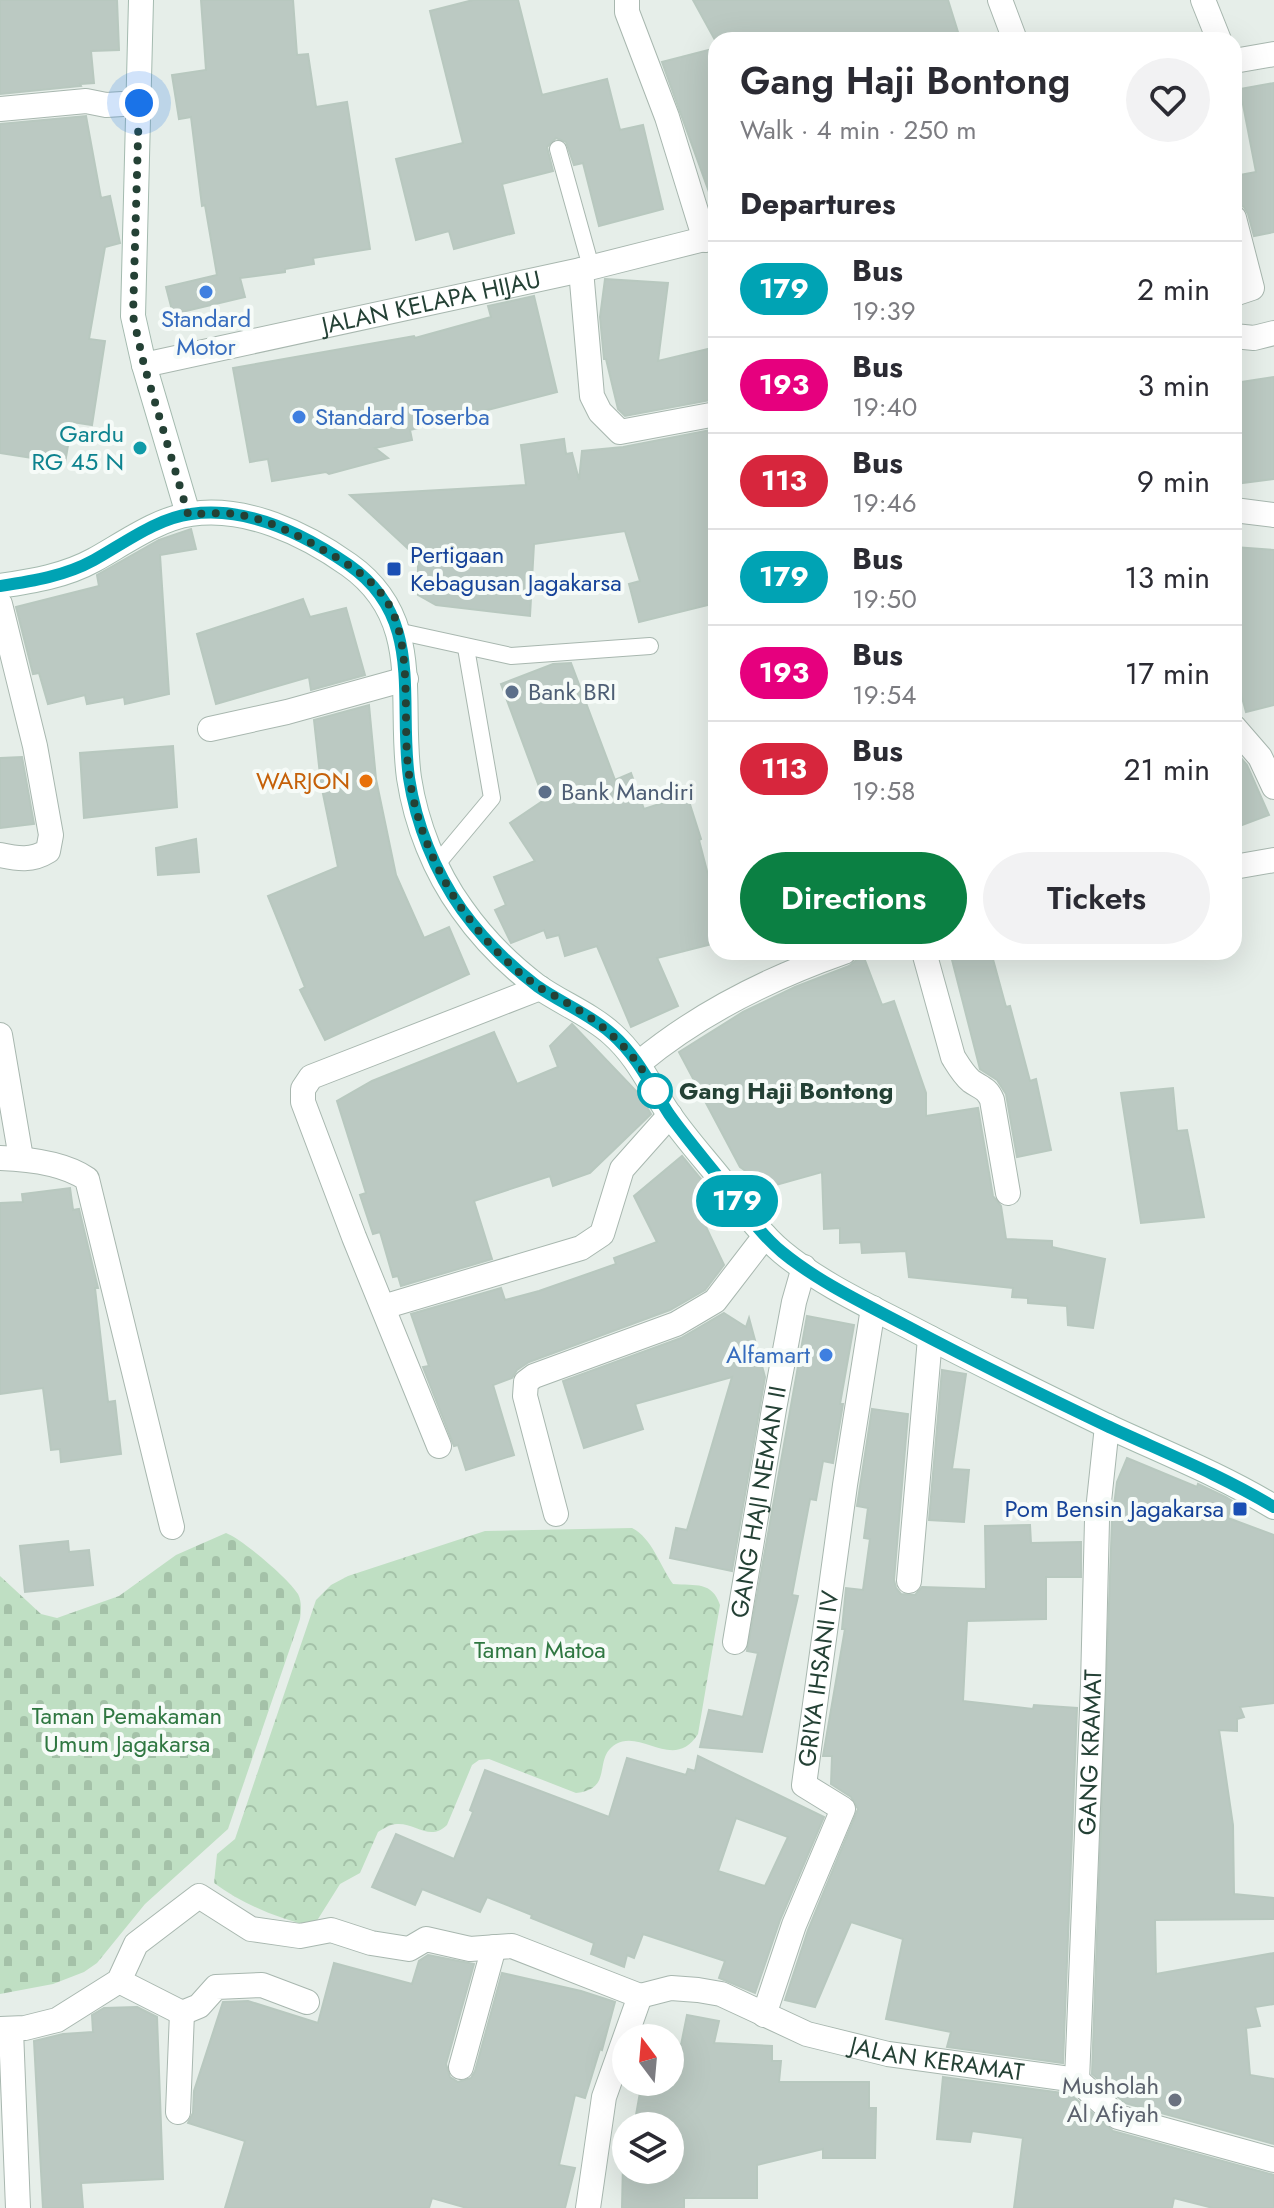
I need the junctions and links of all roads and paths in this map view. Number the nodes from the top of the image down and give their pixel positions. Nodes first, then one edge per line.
1 (141, 0) edge
2 (627, 0) edge
3 (1000, 0) edge
4 (1203, 0) edge
5 (1012, 32) edge
6 (1216, 32) edge
7 (1274, 54) edge
8 (1242, 60) edge
9 (139, 103) junction
10 (0, 109) edge
11 (558, 149) dead end
12 (708, 230) edge
13 (708, 239) edge
14 (1242, 249) edge
15 (586, 268) junction
16 (1242, 291) edge
17 (1274, 333) edge
18 (1242, 337) edge
19 (144, 365) junction
20 (708, 416) edge
21 (1242, 511) edge
22 (188, 514) junction
23 (1274, 515) edge
24 (0, 586) edge
25 (0, 604) edge
26 (397, 631) junction
27 (650, 646) dead end
28 (466, 648) junction
29 (406, 679) junction
30 (210, 729) dead end
31 (1242, 736) edge
32 (1274, 787) edge
33 (0, 855) edge
34 (1274, 860) edge
35 (436, 865) junction
36 (1242, 866) edge
37 (822, 960) edge
38 (926, 960) edge
39 (540, 988) junction
40 (0, 1035) edge
41 (639, 1063) junction
42 (670, 1115) junction
43 (11, 1158) edge
44 (1008, 1193) dead end
45 (765, 1236) junction
46 (804, 1267) junction
47 (383, 1307) junction
48 (873, 1308) junction
49 (930, 1338) junction
50 (1107, 1426) junction
51 (439, 1446) dead end
52 (1274, 1507) edge
53 (556, 1514) dead end
54 (172, 1527) dead end
55 (909, 1581) dead end
56 (735, 1642) dead end
57 (494, 1947) junction
58 (119, 1981) junction
59 (640, 1996) junction
60 (307, 2002) dead end
61 (182, 2013) junction
62 (764, 2015) junction
63 (5, 2029) edge
64 (461, 2067) dead end
65 (1077, 2080) junction
66 (178, 2112) dead end
67 (1274, 2160) edge
68 (18, 2208) edge
69 (588, 2208) edge

1 - 9 street
2 - 12 street
3 - 5 street
4 - 6 street
7 - 8 street
9 - 10 street
9 - 19 street
11 - 15 lane
13 - 15 street, JALAN KELAPA HIJAU
14 - 16 street
15 - 19 street, JALAN KELAPA HIJAU
15 - 20 street
17 - 18 street
19 - 22 street
21 - 23 street
22 - 24 street
22 - 26 street
25 - 33 street
26 - 28 lane
26 - 29 street
27 - 28 lane
28 - 35 lane
29 - 30 street
29 - 35 street
31 - 32 street
34 - 36 street
35 - 39 street
37 - 41 street
38 - 44 street
39 - 41 street
39 - 47 street
40 - 43 street
41 - 42 street
42 - 45 street
42 - 47 street
43 - 54 street
45 - 46 street
45 - 53 street
46 - 48 street
46 - 56 street, GANG HAJI NEMAN II
47 - 51 street
48 - 49 street
48 - 62 street, GRIYA IHSANI IV
49 - 50 street
49 - 55 street
50 - 52 street
50 - 65 street, GANG KRAMAT
57 - 58 street
57 - 59 street
57 - 64 street
58 - 61 street
58 - 63 street
59 - 62 street, JALAN KERAMAT
59 - 69 street
60 - 61 street
61 - 66 street
62 - 65 street, JALAN KERAMAT
63 - 68 street
65 - 67 street

